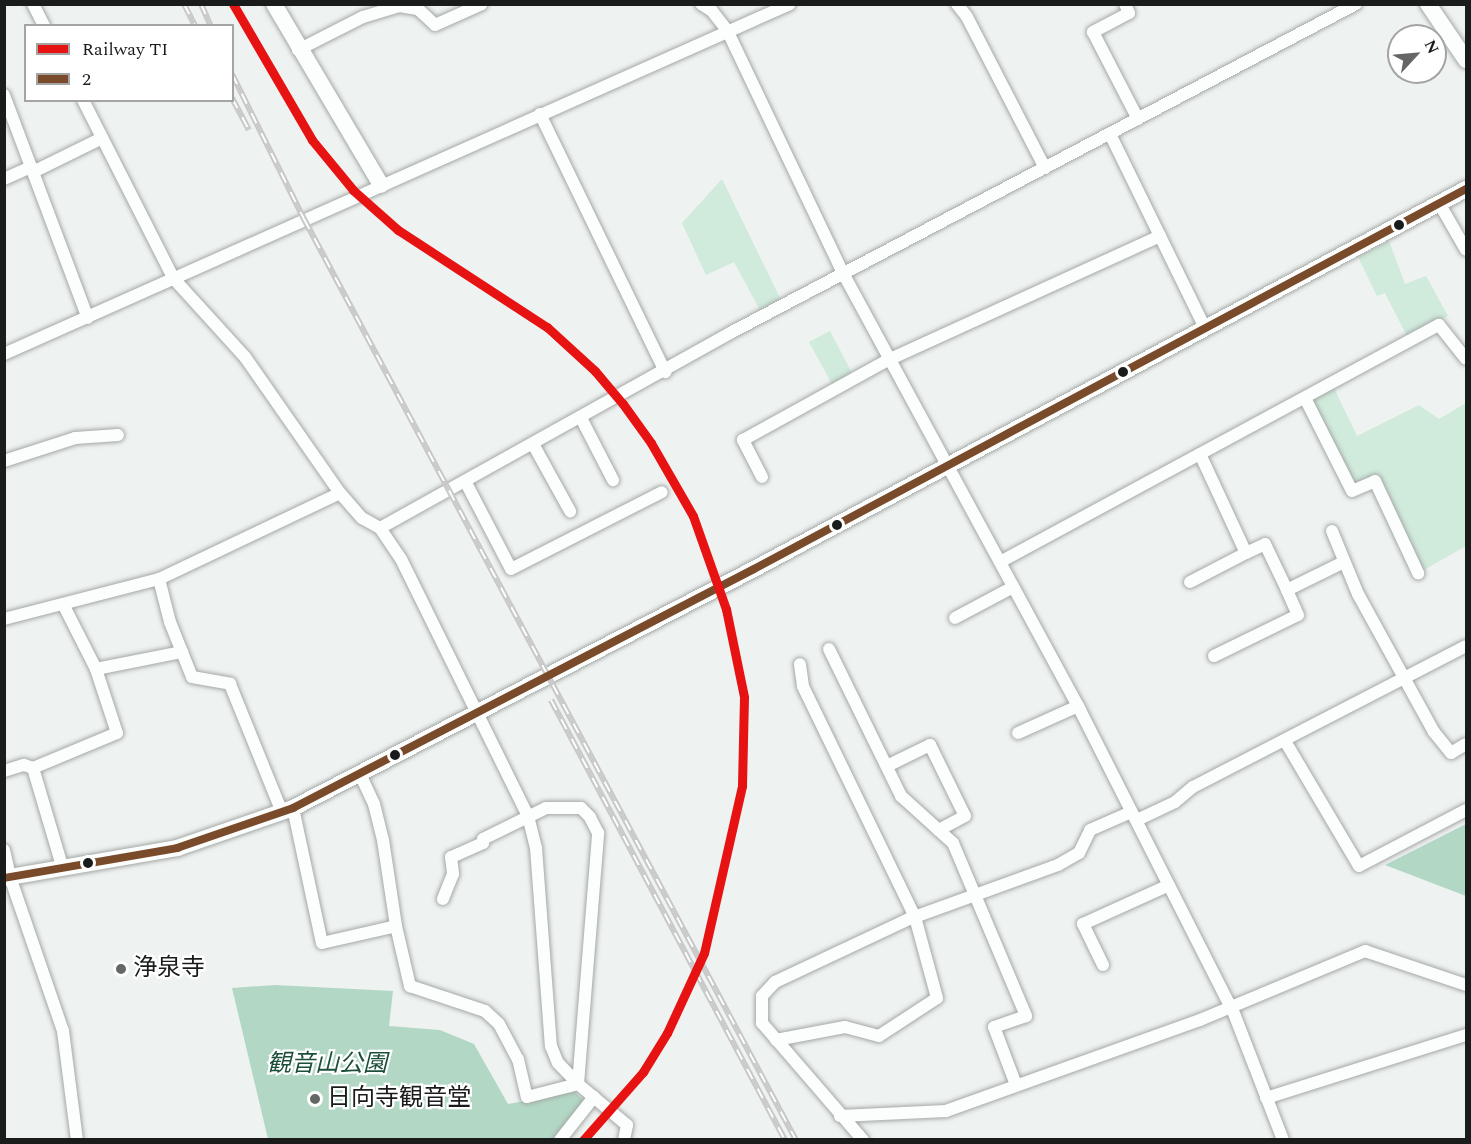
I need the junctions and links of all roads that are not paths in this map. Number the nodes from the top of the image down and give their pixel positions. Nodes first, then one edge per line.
1 (33, 4) edge
2 (274, 4) edge
3 (483, 4) edge
4 (701, 4) edge
5 (790, 4) edge
6 (957, 4) edge
7 (1125, 4) edge
8 (1356, 4) edge
9 (1428, 4) edge
10 (43, 24) edge
11 (727, 30) junction
12 (298, 50) junction
13 (1467, 60) edge
14 (4, 95) edge
15 (84, 102) edge
16 (540, 114) junction
17 (1138, 119) junction
18 (1110, 134) junction
19 (102, 138) junction
20 (1045, 168) junction
21 (32, 170) junction
22 (4, 179) edge
23 (381, 185) junction
24 (1467, 189) edge
25 (1439, 203) junction
26 (1160, 236) junction
27 (1467, 250) edge
28 (843, 275) junction
29 (174, 279) junction
30 (88, 318) junction
31 (1204, 328) junction
32 (4, 354) edge
33 (1467, 359) edge
34 (888, 360) junction
35 (665, 372) junction
36 (1305, 398) junction
37 (581, 418) junction
38 (118, 435) dead end
39 (533, 444) junction
40 (1200, 454) junction
41 (4, 461) edge
42 (945, 466) junction
43 (762, 477) dead end
44 (613, 480) dead end
45 (465, 481) junction
46 (662, 492) dead end
47 (340, 493) junction
48 (570, 511) dead end
49 (380, 528) junction
50 (1332, 531) dead end
51 (1246, 553) junction
52 (1000, 562) junction
53 (1344, 562) junction
54 (1418, 573) dead end
55 (159, 579) junction
56 (1190, 582) dead end
57 (1013, 586) junction
58 (1287, 590) junction
59 (63, 604) junction
60 (955, 618) dead end
61 (4, 619) edge
62 (1467, 646) edge
63 (829, 649) dead end
64 (182, 652) junction
65 (1214, 656) dead end
66 (800, 664) dead end
67 (96, 669) junction
68 (1404, 678) junction
69 (1078, 706) junction
70 (477, 713) junction
71 (1018, 733) dead end
72 (1285, 741) junction
73 (1467, 744) edge
74 (886, 766) junction
75 (33, 768) junction
76 (4, 771) edge
77 (360, 774) junction
78 (287, 810) junction
79 (1467, 810) edge
80 (528, 816) junction
81 (1134, 816) junction
82 (939, 830) junction
83 (4, 850) edge
84 (62, 866) junction
85 (7, 878) edge
86 (1169, 885) junction
87 (974, 897) junction
88 (443, 898) dead end
89 (915, 917) junction
90 (396, 926) junction
91 (1103, 966) dead end
92 (1467, 985) edge
93 (1231, 1006) junction
94 (1467, 1035) edge
95 (776, 1040) junction
96 (579, 1084) junction
97 (1016, 1085) junction
98 (594, 1097) junction
99 (1266, 1098) junction
100 (840, 1116) junction
101 (77, 1140) edge
102 (560, 1140) edge
103 (624, 1140) edge
104 (863, 1140) edge
105 (1283, 1140) edge

1 - 10 street
2 - 12 street
3 - 12 street
4 - 11 street
5 - 11 street
6 - 20 street
7 - 17 street
8 - 17 street
9 - 13 street
11 - 16 street
11 - 28 street
12 - 23 street
14 - 21 street
15 - 19 street
16 - 23 street
16 - 35 street
17 - 18 street
18 - 20 street
18 - 26 street
19 - 21 street
19 - 29 street
20 - 28 street
21 - 22 street
21 - 30 street
23 - 29 street
24 - 25 street
25 - 27 street
25 - 31 street
26 - 31 street
26 - 34 street
28 - 34 street
28 - 35 street
29 - 30 street
29 - 47 street
30 - 32 street
31 - 42 street
33 - 36 street
34 - 42 street
34 - 43 street
35 - 37 street
36 - 40 street
36 - 54 street
37 - 39 street
37 - 44 street
38 - 41 street
39 - 45 street
39 - 48 street
40 - 51 street
40 - 52 street
42 - 52 street
42 - 70 street
45 - 46 street
45 - 49 street
47 - 49 street
47 - 55 street
49 - 70 street
50 - 53 street
51 - 56 street
51 - 58 street
52 - 57 street
53 - 58 street
53 - 68 street
55 - 59 street
55 - 64 street
57 - 60 street
57 - 69 street
58 - 65 street
59 - 61 street
59 - 67 street
62 - 68 street
63 - 74 street
64 - 67 street
64 - 78 street
66 - 89 street
67 - 75 street
68 - 72 street
68 - 73 street
69 - 71 street
69 - 81 street
70 - 77 street
70 - 80 street
72 - 79 street
72 - 81 street
74 - 82 street
74 - 82 street
75 - 76 street
75 - 84 street
77 - 78 street
77 - 90 street
78 - 84 street
78 - 90 street
80 - 88 street
80 - 96 street
80 - 96 street
81 - 86 street
81 - 87 street
82 - 87 street
83 - 85 street
84 - 85 street
85 - 101 street
86 - 91 street
86 - 93 street
87 - 89 street
87 - 97 street
89 - 95 street
89 - 95 street
90 - 96 street
92 - 93 street
93 - 97 street
93 - 99 street
94 - 99 street
95 - 100 street
96 - 98 street
97 - 100 street
98 - 102 street
98 - 103 street
99 - 105 street
100 - 104 street

